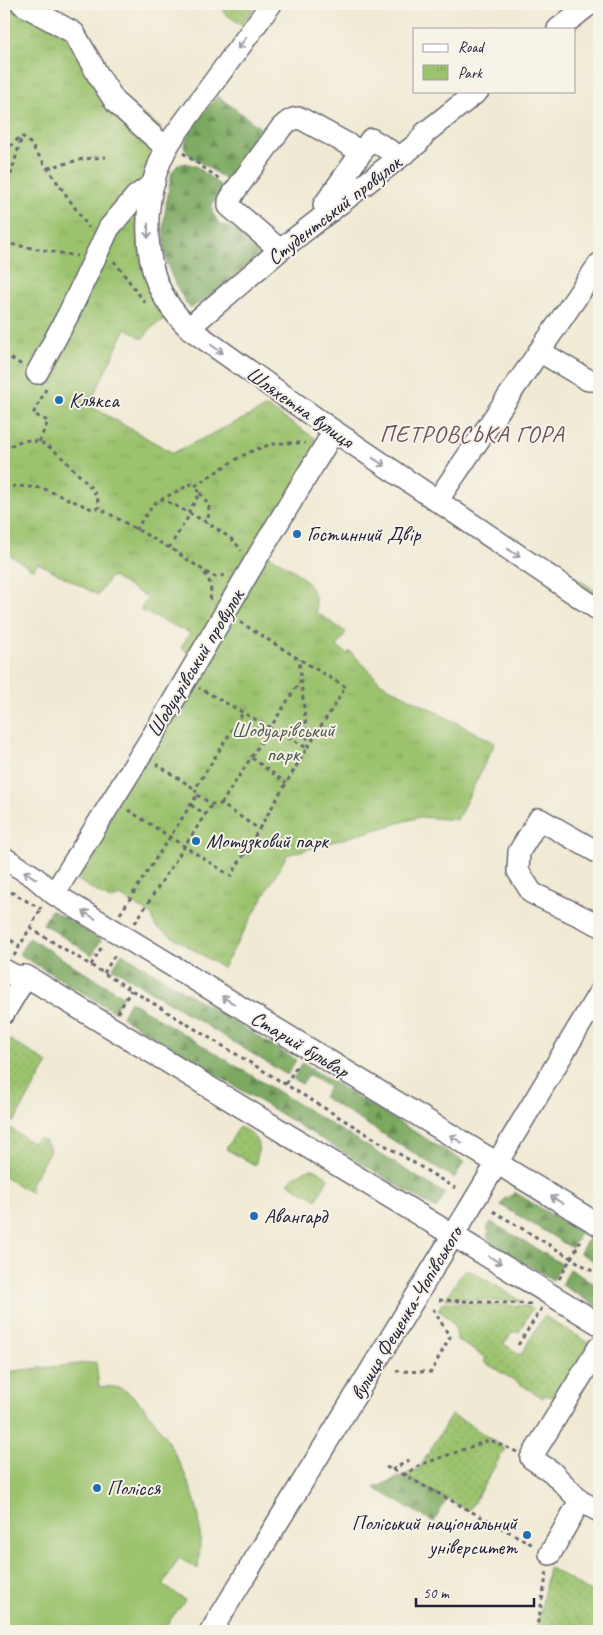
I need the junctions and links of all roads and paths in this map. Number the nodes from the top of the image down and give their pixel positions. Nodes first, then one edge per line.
1 (22, 4) edge
2 (271, 4) edge
3 (590, 4) edge
4 (559, 28) edge
5 (477, 92) edge
6 (22, 136) junction
7 (30, 143) dead end
8 (171, 148) junction
9 (4, 152) edge
10 (362, 152) junction
11 (106, 156) dead end
12 (400, 158) junction
13 (48, 168) dead end
14 (154, 183) junction
15 (235, 191) junction
16 (4, 198) edge
17 (332, 211) junction
18 (4, 242) edge
19 (280, 250) junction
20 (94, 262) junction
21 (599, 264) edge
22 (190, 329) junction
23 (540, 351) junction
24 (599, 380) edge
25 (42, 381) joint
26 (330, 438) junction
27 (39, 442) junction
28 (4, 452) edge
29 (195, 486) junction
30 (4, 487) edge
31 (200, 493) junction
32 (173, 494) junction
33 (162, 498) junction
34 (437, 501) junction
35 (168, 502) junction
36 (99, 508) junction
37 (189, 513) junction
38 (208, 523) junction
39 (135, 530) junction
40 (169, 548) junction
41 (240, 557) dead end
42 (203, 570) junction
43 (229, 573) dead end
44 (217, 610) junction
45 (599, 610) edge
46 (299, 660) junction
47 (186, 680) junction
48 (301, 680) junction
49 (244, 712) junction
50 (271, 726) junction
51 (308, 748) junction
52 (141, 754) junction
53 (252, 758) junction
54 (286, 783) junction
55 (195, 789) junction
56 (197, 795) junction
57 (113, 800) junction
58 (212, 804) junction
59 (221, 804) junction
60 (191, 805) junction
61 (206, 814) junction
62 (259, 829) junction
63 (170, 837) junction
64 (185, 846) junction
65 (599, 853) edge
66 (4, 858) edge
67 (4, 888) edge
68 (54, 894) junction
69 (118, 917) dead end
70 (598, 921) edge
71 (133, 926) dead end
72 (30, 928) junction
73 (4, 936) edge
74 (106, 940) dead end
75 (20, 946) junction
76 (119, 948) dead end
77 (9, 963) edge
78 (91, 965) junction
79 (104, 973) junction
80 (26, 976) junction
81 (131, 990) junction
82 (599, 993) edge
83 (4, 1013) edge
84 (116, 1016) dead end
85 (301, 1059) dead end
86 (286, 1084) junction
87 (498, 1164) junction
88 (455, 1188) dead end
89 (492, 1211) dead end
90 (593, 1229) edge
91 (454, 1234) junction
92 (571, 1258) junction
93 (599, 1275) edge
94 (556, 1285) dead end
95 (438, 1300) dead end
96 (532, 1304) dead end
97 (543, 1306) dead end
98 (433, 1309) dead end
99 (599, 1324) edge
100 (518, 1345) dead end
101 (599, 1347) edge
102 (396, 1371) dead end
103 (531, 1458) junction
104 (410, 1459) dead end
105 (386, 1467) dead end
106 (392, 1470) junction
107 (404, 1475) junction
108 (580, 1502) junction
109 (599, 1511) edge
110 (550, 1554) junction
111 (212, 1631) edge
112 (535, 1631) edge

1 - 8 street
2 -> 8 street, Шляхетна вулиця
3 - 4 street
5 - 12 street, Студентський провулок
6 - 7 path
6 - 9 path
6 - 16 path
8 - 14 street, Шляхетна вулиця
8 - 15 path
10 - 12 street
10 - 15 street
10 - 17 street
11 - 13 path
12 - 17 street, Студентський провулок
14 - 20 street
14 -> 22 street, Шляхетна вулиця
15 - 19 street
17 - 19 street, Студентський провулок
18 - 20 path
19 - 22 street, Студентський провулок
20 - 25 street
21 - 23 street
22 -> 26 street, Шляхетна вулиця
23 - 24 street
23 - 34 street
25 - 27 path
26 - 29 path
26 -> 34 street, Шляхетна вулиця
26 - 44 street, Шодуарівський провулок
27 - 28 path
27 - 36 path
29 - 31 path
29 - 32 path
30 - 36 path
31 - 37 path
31 - 38 path
32 - 33 path
32 - 35 path
33 - 35 path
33 - 39 path
34 -> 45 street, Шляхетна вулиця
35 - 37 path
36 - 39 path
37 - 38 path
37 - 40 path
38 - 41 path
39 - 40 path
40 - 42 path
42 - 43 path
42 - 44 path
44 - 46 path
44 - 47 street, Шодуарівський провулок
46 - 48 path
46 - 51 path
47 - 49 path
47 - 52 street, Шодуарівський провулок
48 - 50 path
48 - 51 path
49 - 50 path
49 - 55 path
50 - 51 path
50 - 53 path
51 - 54 path
52 - 55 path
52 - 57 street, Шодуарівський провулок
53 - 54 path
53 - 59 path
54 - 62 path
55 - 56 path
56 - 58 path
56 - 60 path
57 - 63 path
57 - 68 street, Шодуарівський провулок
58 - 59 path
58 - 61 path
59 - 62 path
60 - 61 path
60 - 63 path
61 - 64 path
62 - 64 path
63 - 64 path
63 - 69 path
64 - 71 path
65 - 70 street
68 -> 66 street, Старий бульвар
67 - 72 path
87 -> 68 street, Старий бульвар
72 - 75 path
72 - 78 path
73 - 75 path
74 - 78 path
75 - 77 path
76 - 79 path
77 - 80 street
78 - 79 path
79 - 81 path
80 - 83 street
80 - 91 street
81 - 84 path
81 - 86 path
82 - 87 street, вулиця Фещенка-Чопівського
85 - 86 path
86 - 88 path
90 -> 87 street, Старий бульвар
87 - 91 street, вулиця Фещенка-Чопівського
89 - 92 path
90 - 92 path
91 -> 99 street
91 - 111 street, вулиця Фещенка-Чопівського
92 - 93 path
92 - 94 path
95 - 96 path
97 - 100 path
98 - 102 path
101 - 103 street
103 - 107 path
103 - 108 street
104 - 106 path
105 - 106 path
106 - 107 path
107 - 110 path
108 - 109 street
108 - 110 street
110 - 112 path

